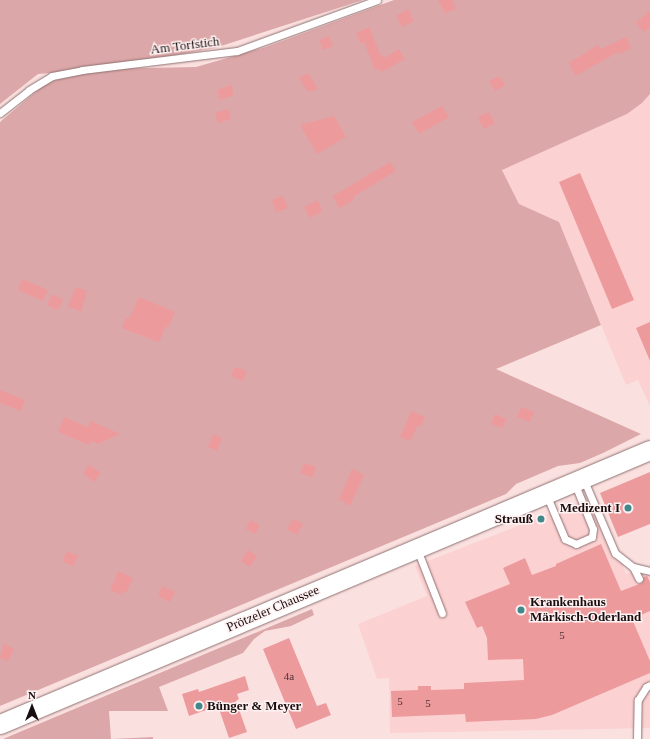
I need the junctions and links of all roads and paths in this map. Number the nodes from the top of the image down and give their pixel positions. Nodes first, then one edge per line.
1 (377, 0) edge
2 (0, 113) edge
3 (650, 450) edge
4 (579, 480) junction
5 (549, 500) junction
6 (417, 549) junction
7 (633, 568) junction
8 (650, 571) edge
9 (639, 579) dead end
10 (442, 613) dead end
11 (650, 685) edge
12 (0, 724) edge
13 (637, 739) edge

1 - 2 lane, Am Torfstich
3 - 4 main road, Prötzeler Chaussee
4 - 5 main road, Prötzeler Chaussee
4 - 5 lane
4 - 7 lane
5 - 6 main road, Prötzeler Chaussee
6 - 10 lane
6 - 12 main road, Prötzeler Chaussee
7 - 8 lane
7 - 9 lane
11 - 13 lane

